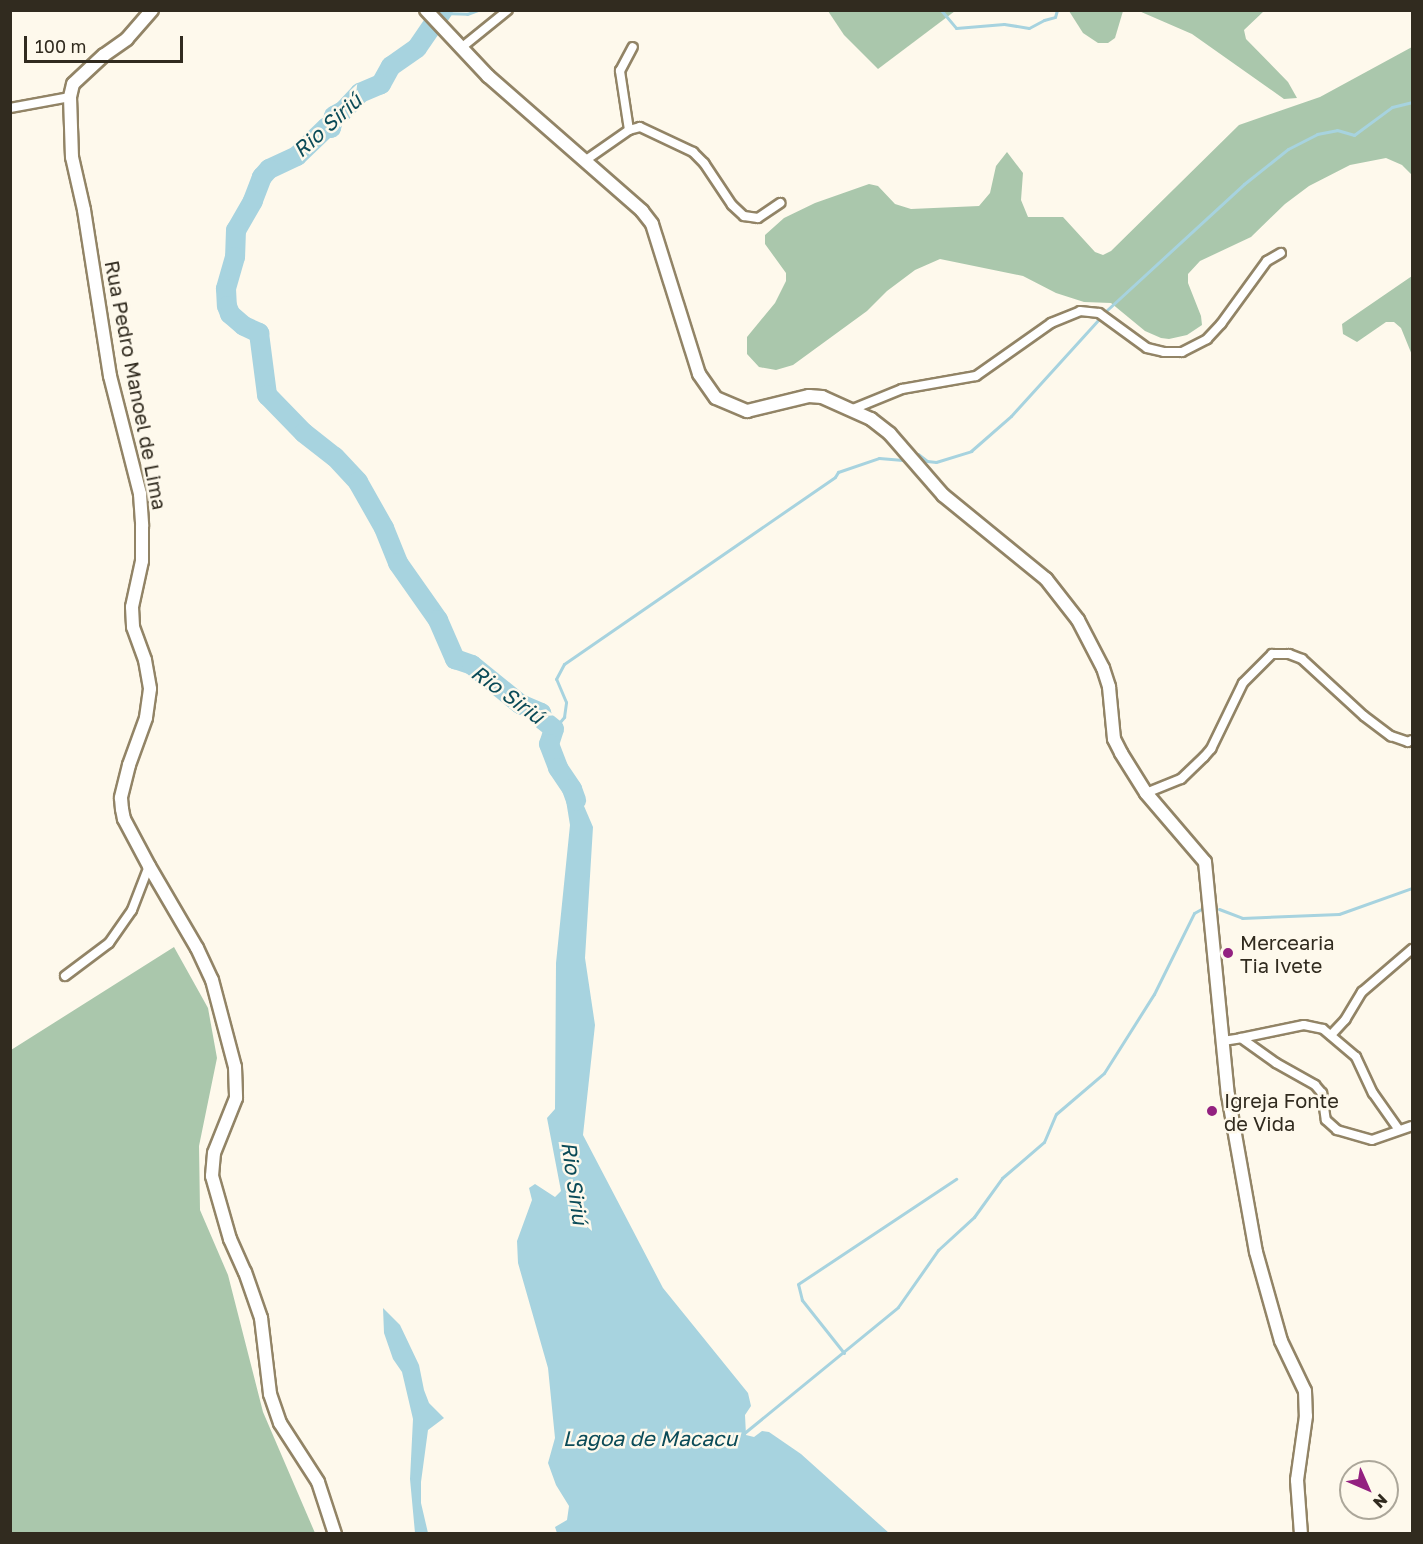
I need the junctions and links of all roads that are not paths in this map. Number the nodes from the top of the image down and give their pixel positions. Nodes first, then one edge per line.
1 (152, 10) edge
2 (426, 10) edge
3 (508, 10) edge
4 (633, 47) dead end
5 (460, 48) junction
6 (70, 97) junction
7 (10, 108) edge
8 (629, 130) junction
9 (586, 160) junction
10 (780, 202) dead end
11 (1281, 253) dead end
12 (853, 409) junction
13 (1413, 740) edge
14 (1146, 793) junction
15 (149, 866) junction
16 (1413, 949) edge
17 (65, 976) dead end
18 (1331, 1035) junction
19 (1241, 1038) junction
20 (1223, 1041) junction
21 (1413, 1126) edge
22 (1399, 1130) junction
23 (335, 1533) edge
24 (1301, 1533) edge

1 - 6 street
2 - 5 street
3 - 5 street
4 - 8 street
5 - 9 street
6 - 7 street
6 - 15 street, Rua Pedro Manoel de Lima
8 - 9 street
8 - 10 street
9 - 12 street
11 - 12 street
12 - 14 street
13 - 14 street
14 - 20 street
15 - 17 street
15 - 23 street, Rua Pedro Manoel de Lima
16 - 18 street
18 - 19 street
18 - 22 street
19 - 20 street
19 - 22 street
20 - 24 street
21 - 22 street

